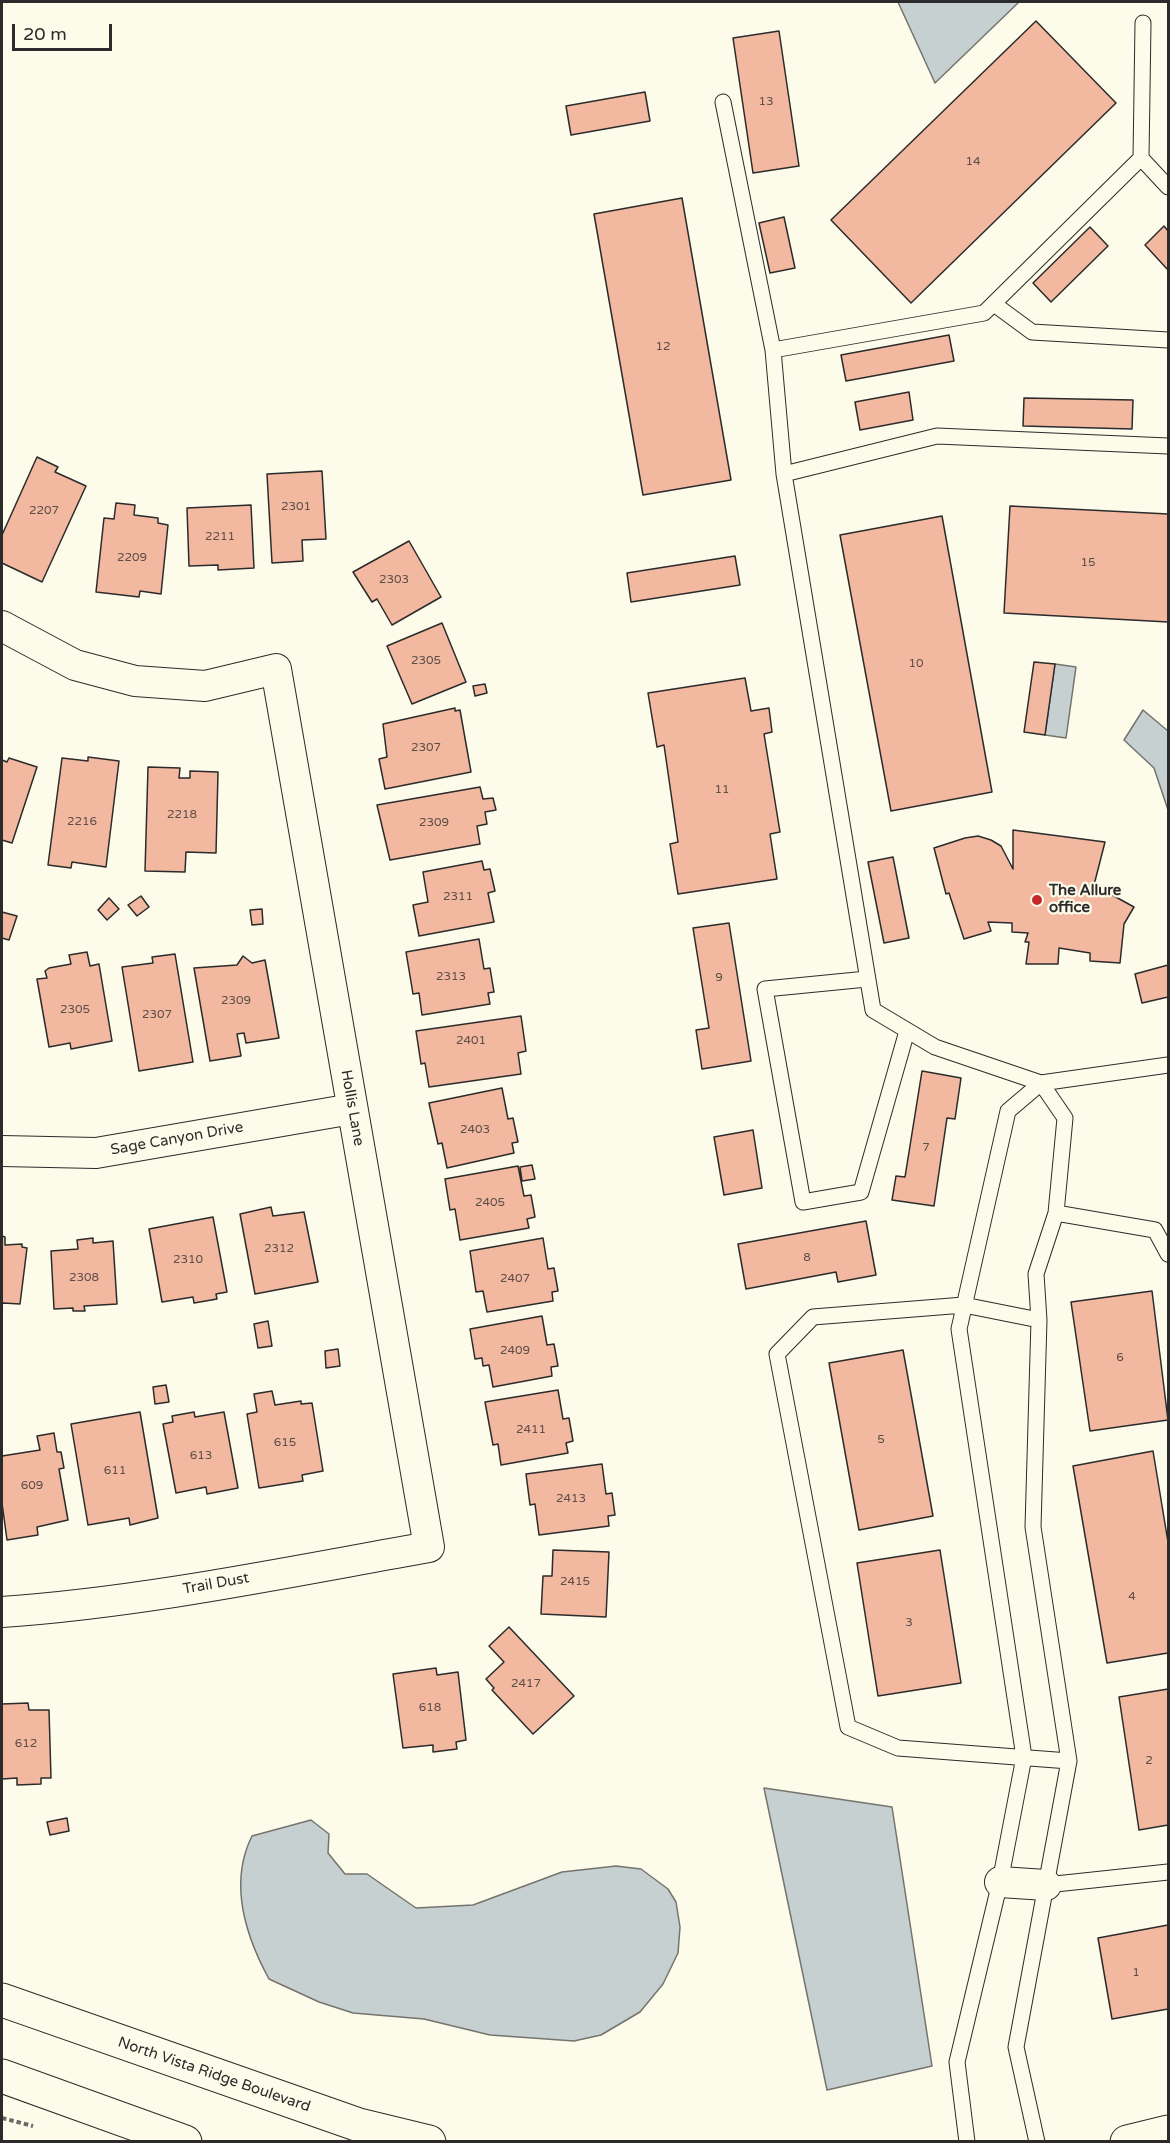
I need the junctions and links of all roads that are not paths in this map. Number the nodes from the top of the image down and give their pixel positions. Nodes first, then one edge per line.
1 (1143, 23) dead end
2 (723, 102) dead end
3 (1141, 158) junction
4 (1168, 186) edge
5 (994, 304) junction
6 (1168, 340) edge
7 (773, 350) junction
8 (1168, 446) edge
9 (784, 474) junction
10 (2, 626) edge
11 (867, 979) junction
12 (907, 1031) junction
13 (1168, 1065) edge
14 (1041, 1083) junction
15 (352, 1109) junction
16 (2, 1151) edge
17 (1056, 1213) junction
18 (1168, 1254) edge
19 (964, 1305) junction
20 (1039, 1320) junction
21 (429, 1547) joint
22 (2, 1612) edge
23 (1024, 1757) junction
24 (1069, 1761) junction
25 (1168, 1872) edge
26 (1000, 1882) junction
27 (1046, 1885) junction
28 (2, 2000) edge
29 (2, 2076) edge
30 (1168, 2132) edge
31 (185, 2142) edge
32 (429, 2142) edge
33 (967, 2142) edge
34 (1037, 2142) edge
35 (1127, 2142) edge

1 - 3 lane
2 - 7 lane
3 - 4 lane
3 - 5 lane
5 - 6 lane
5 - 7 lane
7 - 9 lane
8 - 9 lane
9 - 11 lane
10 - 15 street, Hollis Lane
11 - 12 lane
11 - 12 lane
12 - 14 lane
13 - 14 lane
14 - 17 lane
14 - 19 lane
15 - 16 street, Sage Canyon Drive
15 - 21 street, Hollis Lane
17 - 18 lane
17 - 20 lane
19 - 20 lane
19 - 23 lane
19 - 23 lane
20 - 24 lane
21 - 22 street, Trail Dust
23 - 24 lane
23 - 26 lane
24 - 27 lane
25 - 27 lane
26 - 27 street
26 - 33 lane
27 - 34 lane
28 - 32 street, North Vista Ridge Boulevard
29 - 31 street
30 - 35 street

